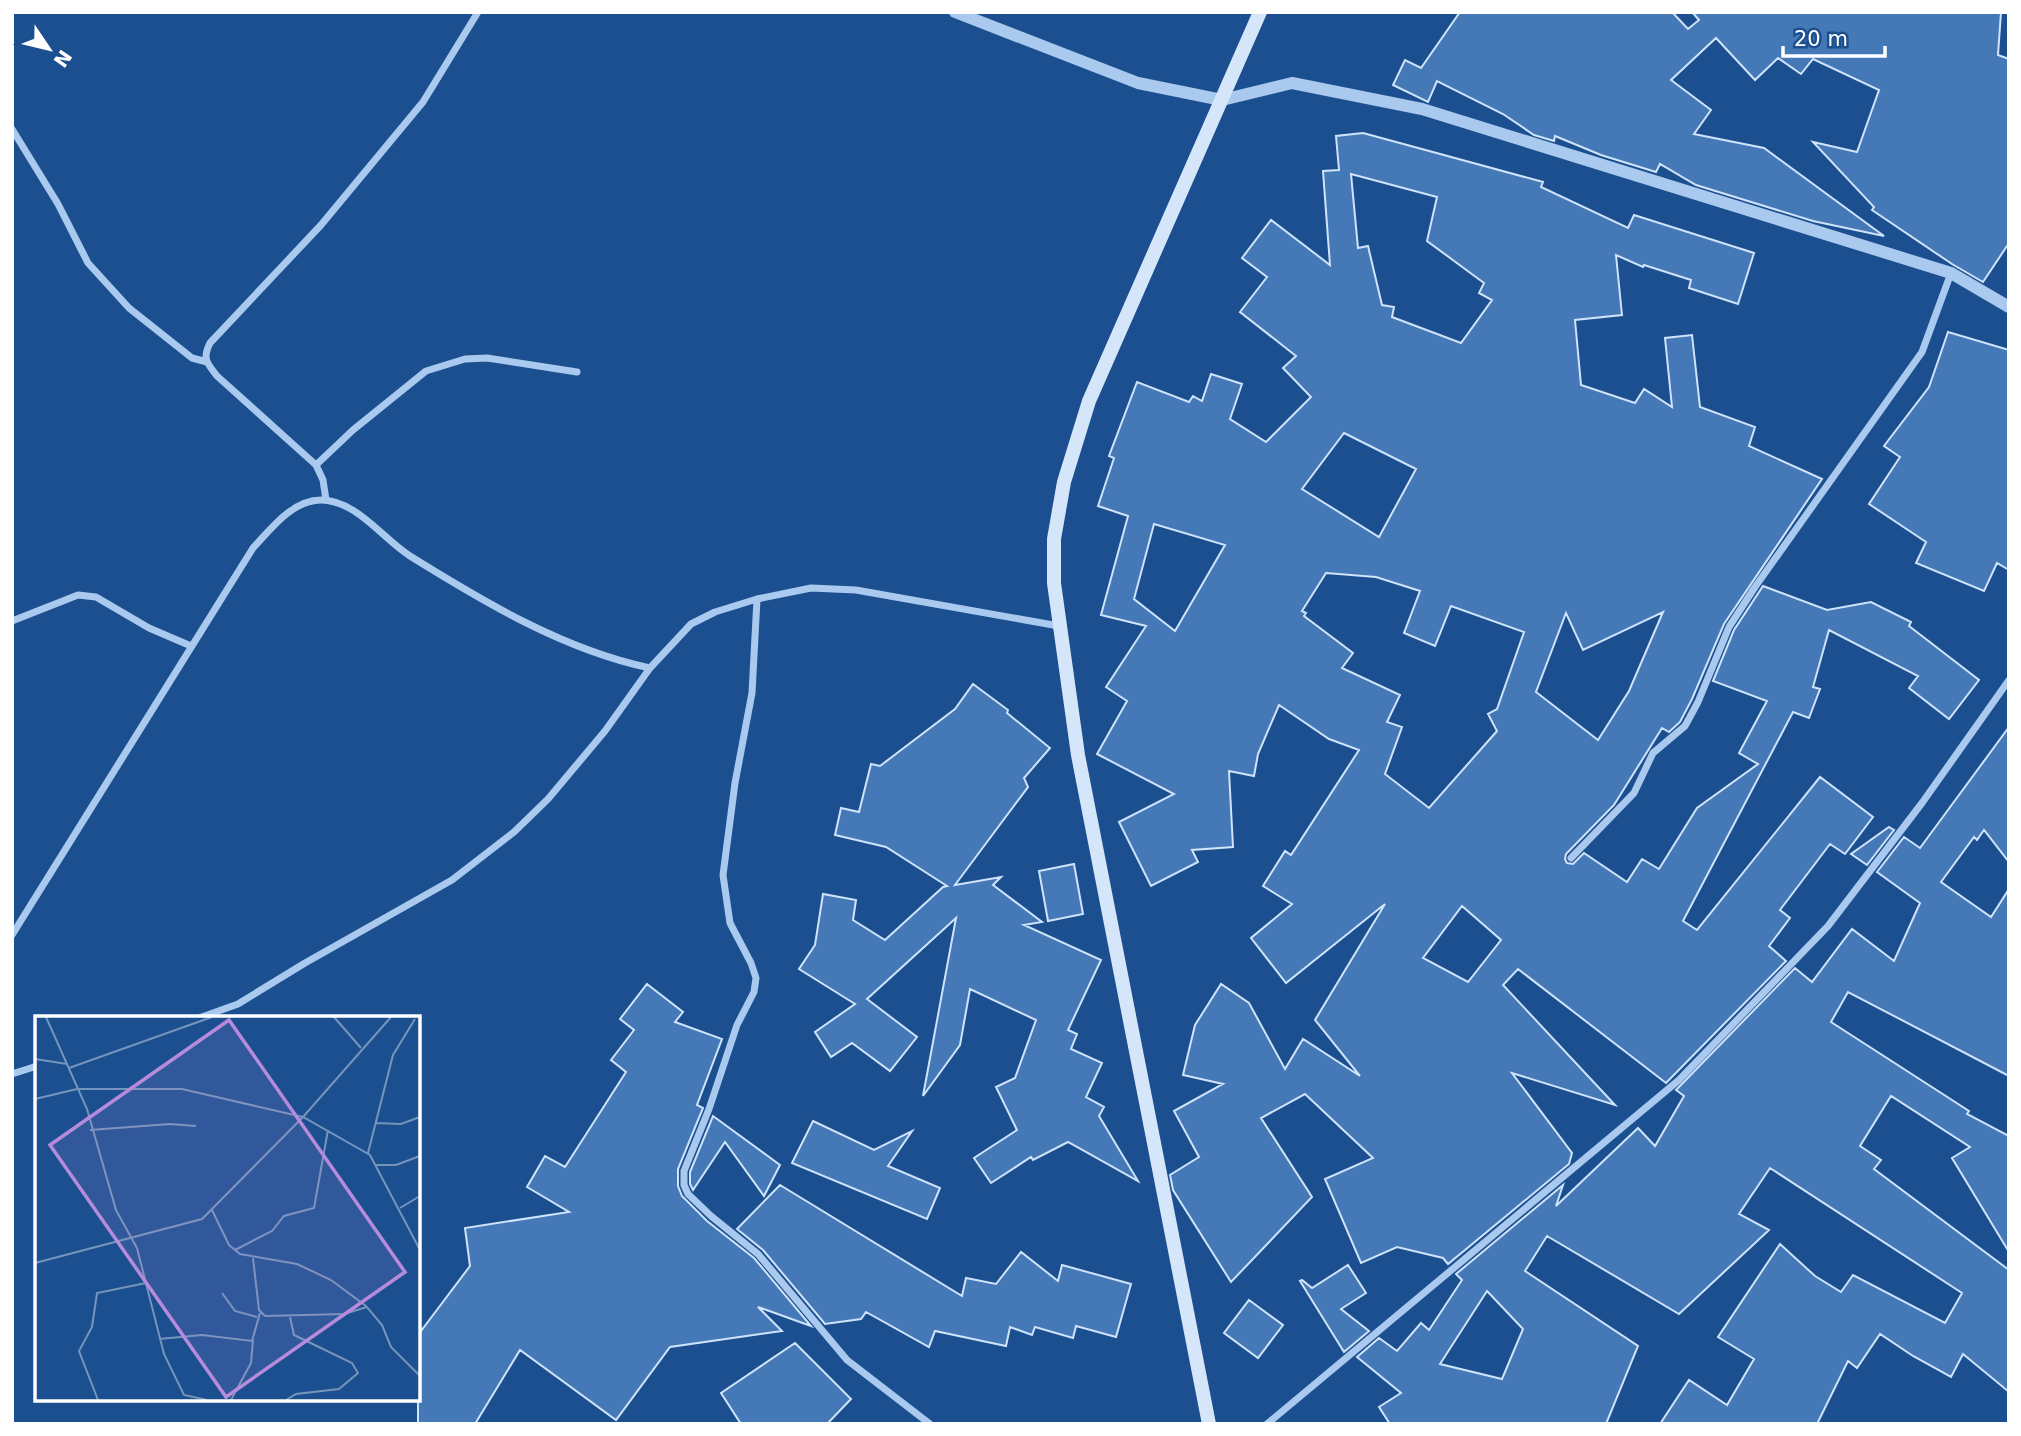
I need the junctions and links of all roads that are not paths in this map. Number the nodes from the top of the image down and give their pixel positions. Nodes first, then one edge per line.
1 (478, 12) edge
2 (955, 12) edge
3 (1260, 12) edge
4 (1222, 100) junction
5 (12, 129) edge
6 (1951, 273) junction
7 (2009, 307) edge
8 (207, 362) junction
9 (577, 373) dead end
10 (316, 465) junction
11 (326, 500) junction
12 (757, 599) junction
13 (12, 621) edge
14 (1060, 626) junction
15 (191, 646) junction
16 (650, 668) junction
17 (2009, 680) edge
18 (1571, 858) dead end
19 (12, 935) edge
20 (204, 1016) edge
21 (35, 1067) edge
22 (12, 1074) edge
23 (930, 1424) edge
24 (1209, 1424) edge
25 (1267, 1424) edge

1 - 8 street
2 - 4 street
3 - 4 main road
4 - 6 street
4 - 14 main road
5 - 8 street
6 - 7 street
6 - 18 street
8 - 10 street
9 - 10 street
10 - 11 street
11 - 15 street
11 - 16 street
12 - 14 street
12 - 16 street
12 - 23 street
13 - 15 street
14 - 24 main road
15 - 19 street
16 - 20 street
17 - 25 street
21 - 22 street

